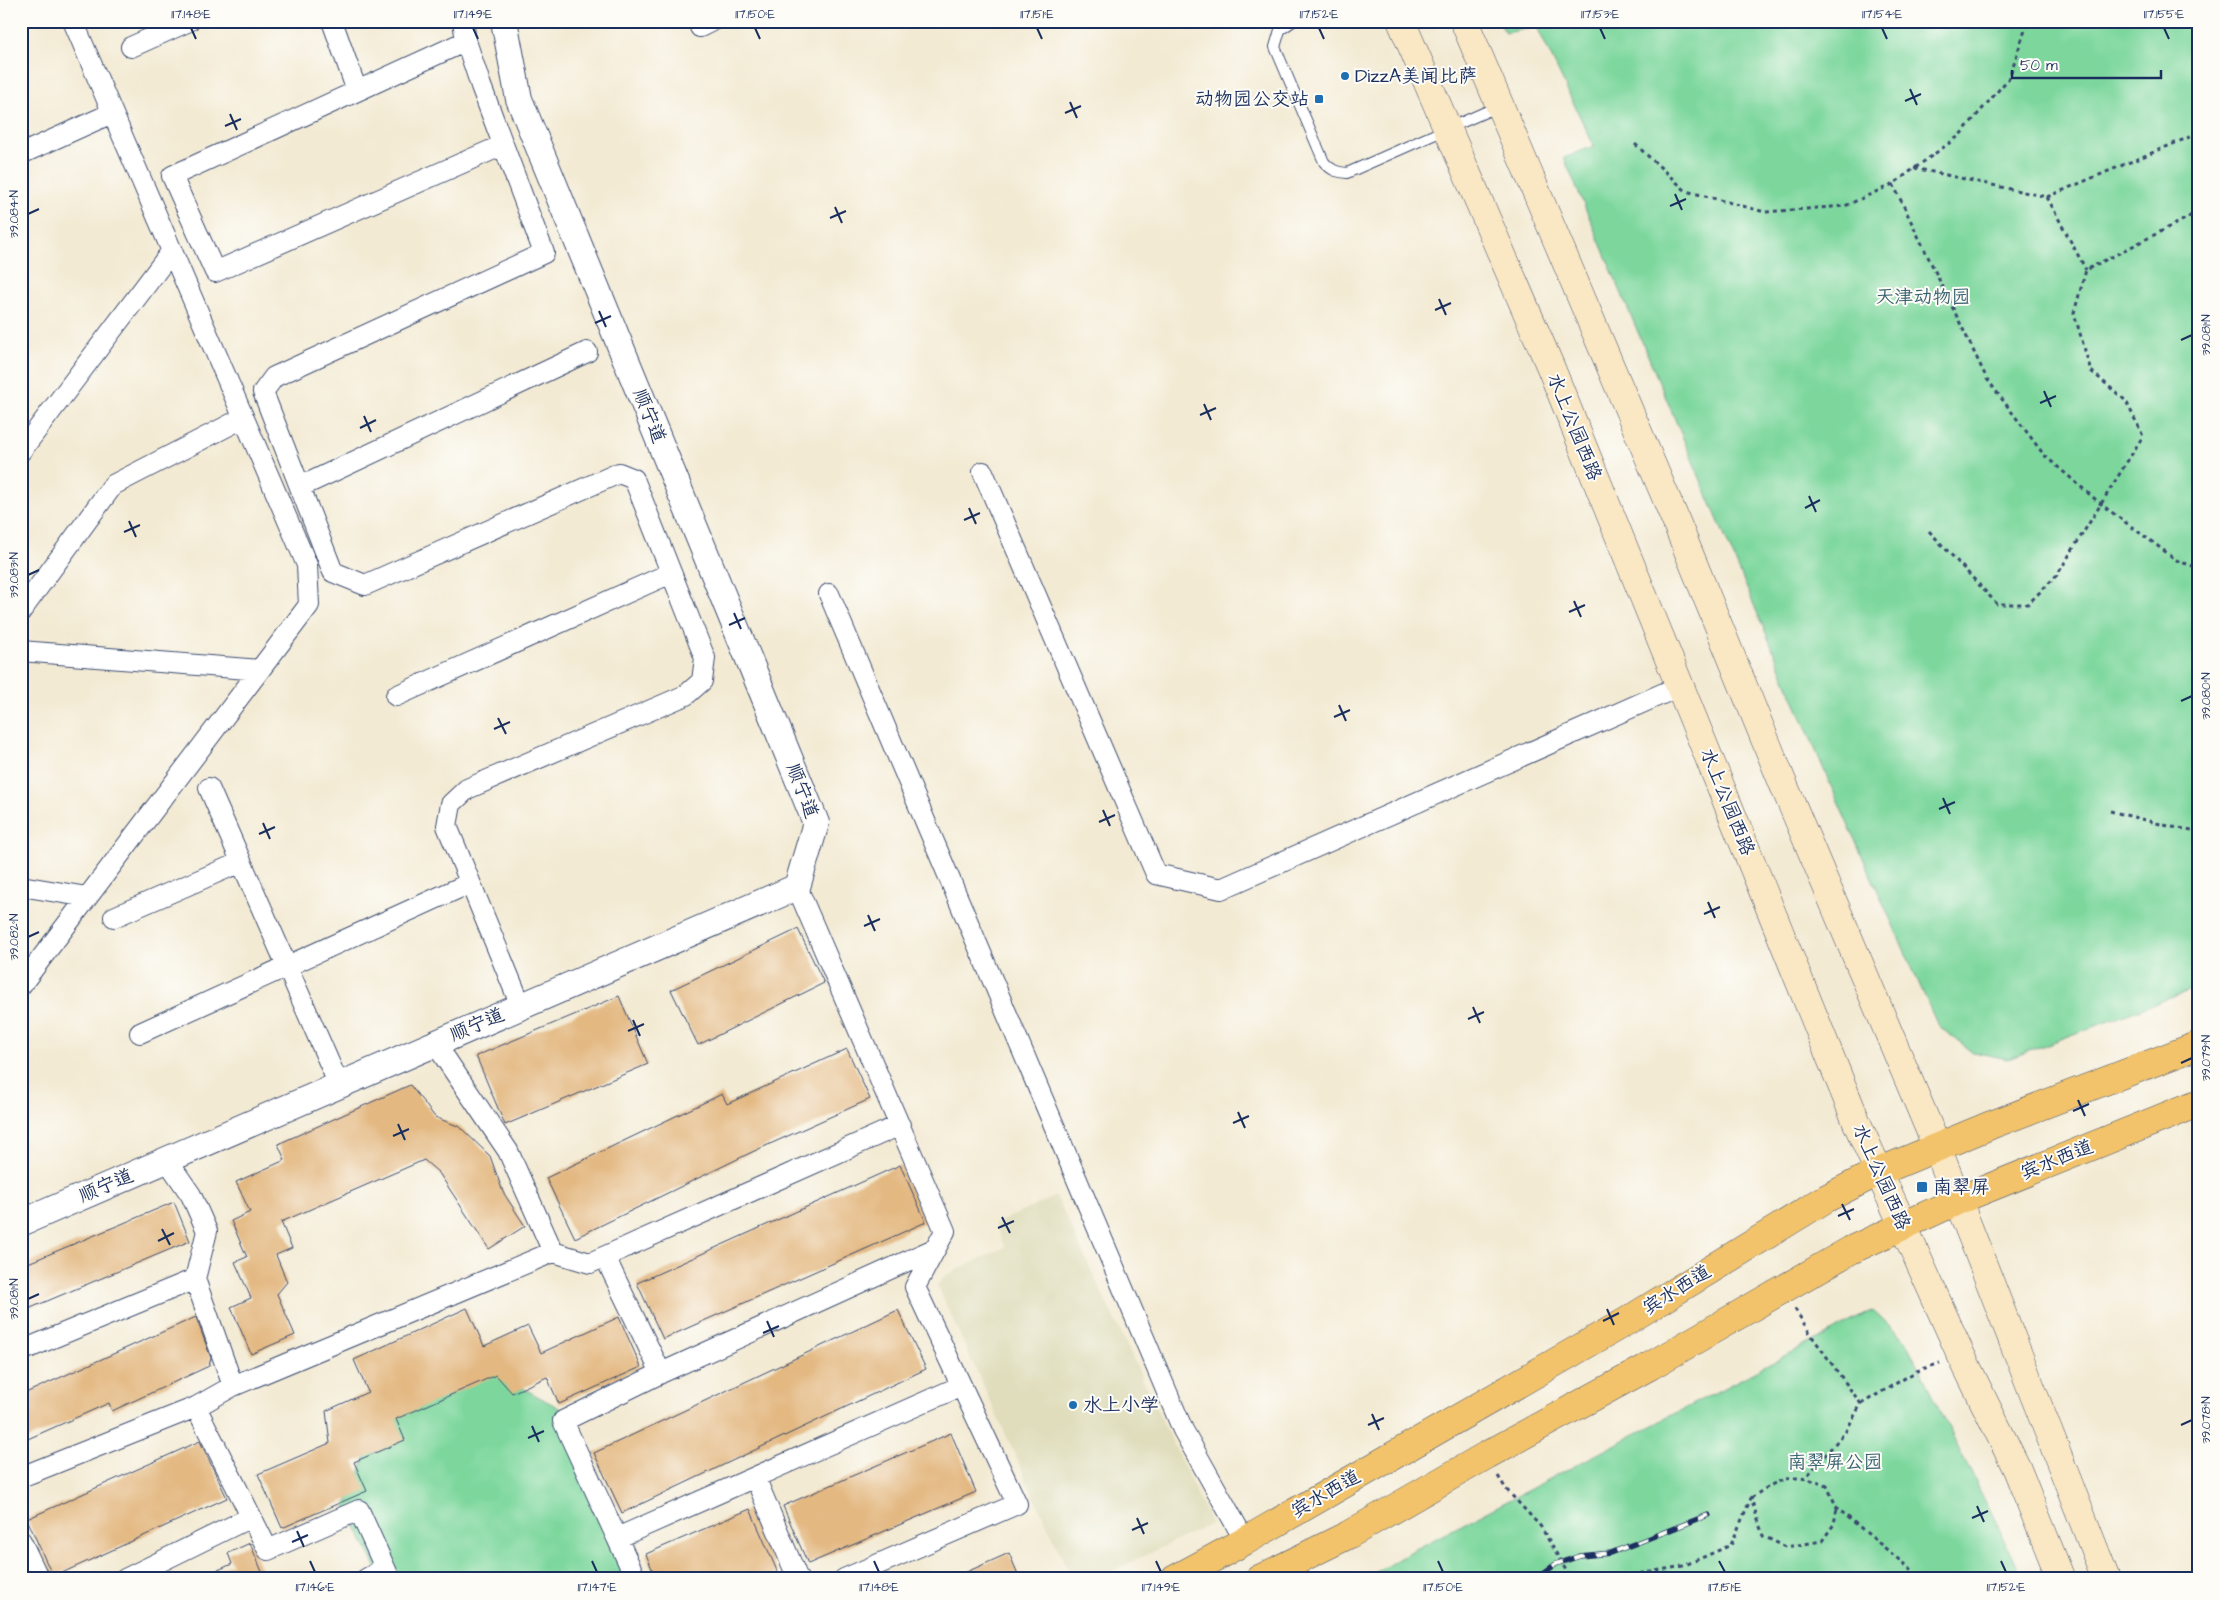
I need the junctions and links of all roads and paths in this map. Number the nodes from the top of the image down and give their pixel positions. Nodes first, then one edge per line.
1 (73, 21) edge
2 (189, 21) edge
3 (332, 21) edge
4 (463, 21) edge
5 (504, 21) edge
6 (1294, 21) edge
7 (1401, 21) edge
8 (1464, 21) edge
9 (2028, 21) edge
10 (466, 41) junction
11 (131, 47) dead end
12 (357, 91) junction
13 (1501, 106) junction
14 (112, 114) junction
15 (1448, 129) junction
16 (2199, 133) edge
17 (1635, 144) dead end
18 (503, 145) junction
19 (21, 154) edge
20 (1914, 168) junction
21 (1893, 184) junction
22 (2047, 197) junction
23 (2199, 206) edge
24 (171, 252) junction
25 (2086, 270) junction
26 (587, 352) dead end
27 (243, 418) junction
28 (21, 451) edge
29 (983, 472) dead end
30 (300, 487) junction
31 (2102, 506) junction
32 (1929, 531) dead end
33 (2199, 568) edge
34 (671, 574) junction
35 (829, 594) dead end
36 (21, 611) edge
37 (21, 651) edge
38 (260, 670) junction
39 (1680, 686) junction
40 (396, 696) dead end
41 (209, 788) dead end
42 (2110, 811) dead end
43 (2199, 831) edge
44 (241, 862) junction
45 (470, 883) junction
46 (21, 886) edge
47 (797, 887) junction
48 (87, 898) junction
49 (114, 917) dead end
50 (287, 966) junction
51 (21, 985) edge
52 (521, 1006) junction
53 (140, 1033) dead end
54 (435, 1043) junction
55 (2199, 1046) edge
56 (339, 1085) junction
57 (2199, 1103) edge
58 (900, 1125) junction
59 (1938, 1147) junction
60 (166, 1160) junction
61 (1878, 1172) junction
62 (1959, 1200) junction
63 (21, 1223) edge
64 (1902, 1225) junction
65 (936, 1248) junction
66 (553, 1252) junction
67 (605, 1256) junction
68 (195, 1279) junction
69 (1783, 1288) junction
70 (21, 1351) edge
71 (1961, 1355) junction
72 (661, 1373) junction
73 (233, 1386) junction
74 (961, 1386) junction
75 (1861, 1404) junction
76 (196, 1407) junction
77 (21, 1477) edge
78 (1806, 1477) junction
79 (755, 1478) junction
80 (1506, 1489) dead end
81 (1751, 1498) junction
82 (1837, 1508) junction
83 (251, 1517) junction
84 (1348, 1535) junction
85 (617, 1538) junction
86 (21, 1541) edge
87 (1245, 1541) junction
88 (388, 1573) edge
89 (39, 1579) edge
90 (125, 1579) edge
91 (366, 1579) edge
92 (636, 1579) edge
93 (798, 1579) edge
94 (844, 1579) edge
95 (1175, 1579) edge
96 (1259, 1579) edge
97 (1284, 1579) edge
98 (1571, 1579) edge
99 (1609, 1579) edge
100 (1922, 1579) edge
101 (2061, 1579) edge
102 (2106, 1579) edge

1 - 14 street
2 - 11 street
3 - 12 street
4 - 10 street
5 - 47 street, 顺宁道
6 - 15 lane
7 - 15 main road, 水上公园西路
8 - 13 main road
9 - 20 path
10 - 12 street
10 - 18 street
12 - 18 street
13 - 15 lane
13 - 59 main road
14 - 19 street
14 - 24 street
15 - 39 main road, 水上公园西路
16 - 22 path
17 - 21 path
18 - 30 street
20 - 21 path
20 - 22 path
21 - 31 path
22 - 25 path
23 - 25 path
24 - 27 street
24 - 28 street
25 - 31 path
26 - 30 street
27 - 36 street
27 - 38 street
29 - 39 street
30 - 34 street
31 - 32 path
31 - 33 path
34 - 40 street
34 - 45 street
35 - 87 street
37 - 38 street
38 - 48 street
39 - 61 main road, 水上公园西路
41 - 44 street
42 - 43 path
44 - 49 street
44 - 50 street
45 - 50 street
45 - 52 street
46 - 48 street
47 - 52 street, 顺宁道
47 - 58 street
48 - 51 street
50 - 53 street
50 - 56 street
52 - 54 street, 顺宁道
54 - 56 street, 顺宁道
54 - 66 street
55 - 59 main road, 宾水西道
56 - 60 street, 顺宁道
57 - 62 main road, 宾水西道
58 - 65 street
58 - 67 street
59 - 61 main road, 宾水西道
59 - 62 main road
60 - 63 street, 顺宁道
60 - 68 street
61 - 64 main road, 水上公园西路
61 - 87 main road, 宾水西道
62 - 64 main road, 宾水西道
62 - 102 main road
64 - 69 main road, 宾水西道
64 - 71 main road, 水上公园西路
65 - 72 street
65 - 74 street
66 - 67 street
66 - 73 street
67 - 72 street
68 - 70 street
68 - 73 street
69 - 75 path
69 - 84 main road, 宾水西道
71 - 75 path
71 - 101 main road, 水上公园西路
72 - 85 street
73 - 76 street
74 - 79 street
74 - 94 street
75 - 78 path
76 - 77 street
76 - 83 street
78 - 81 path
78 - 82 path
79 - 85 street
79 - 93 street
80 - 98 path
81 - 82 path
81 - 99 path
82 - 100 path
83 - 88 street
83 - 90 street
84 - 96 main road, 宾水西道
84 - 97 street
85 - 92 street
86 - 89 street
87 - 95 main road, 宾水西道
88 - 91 street

